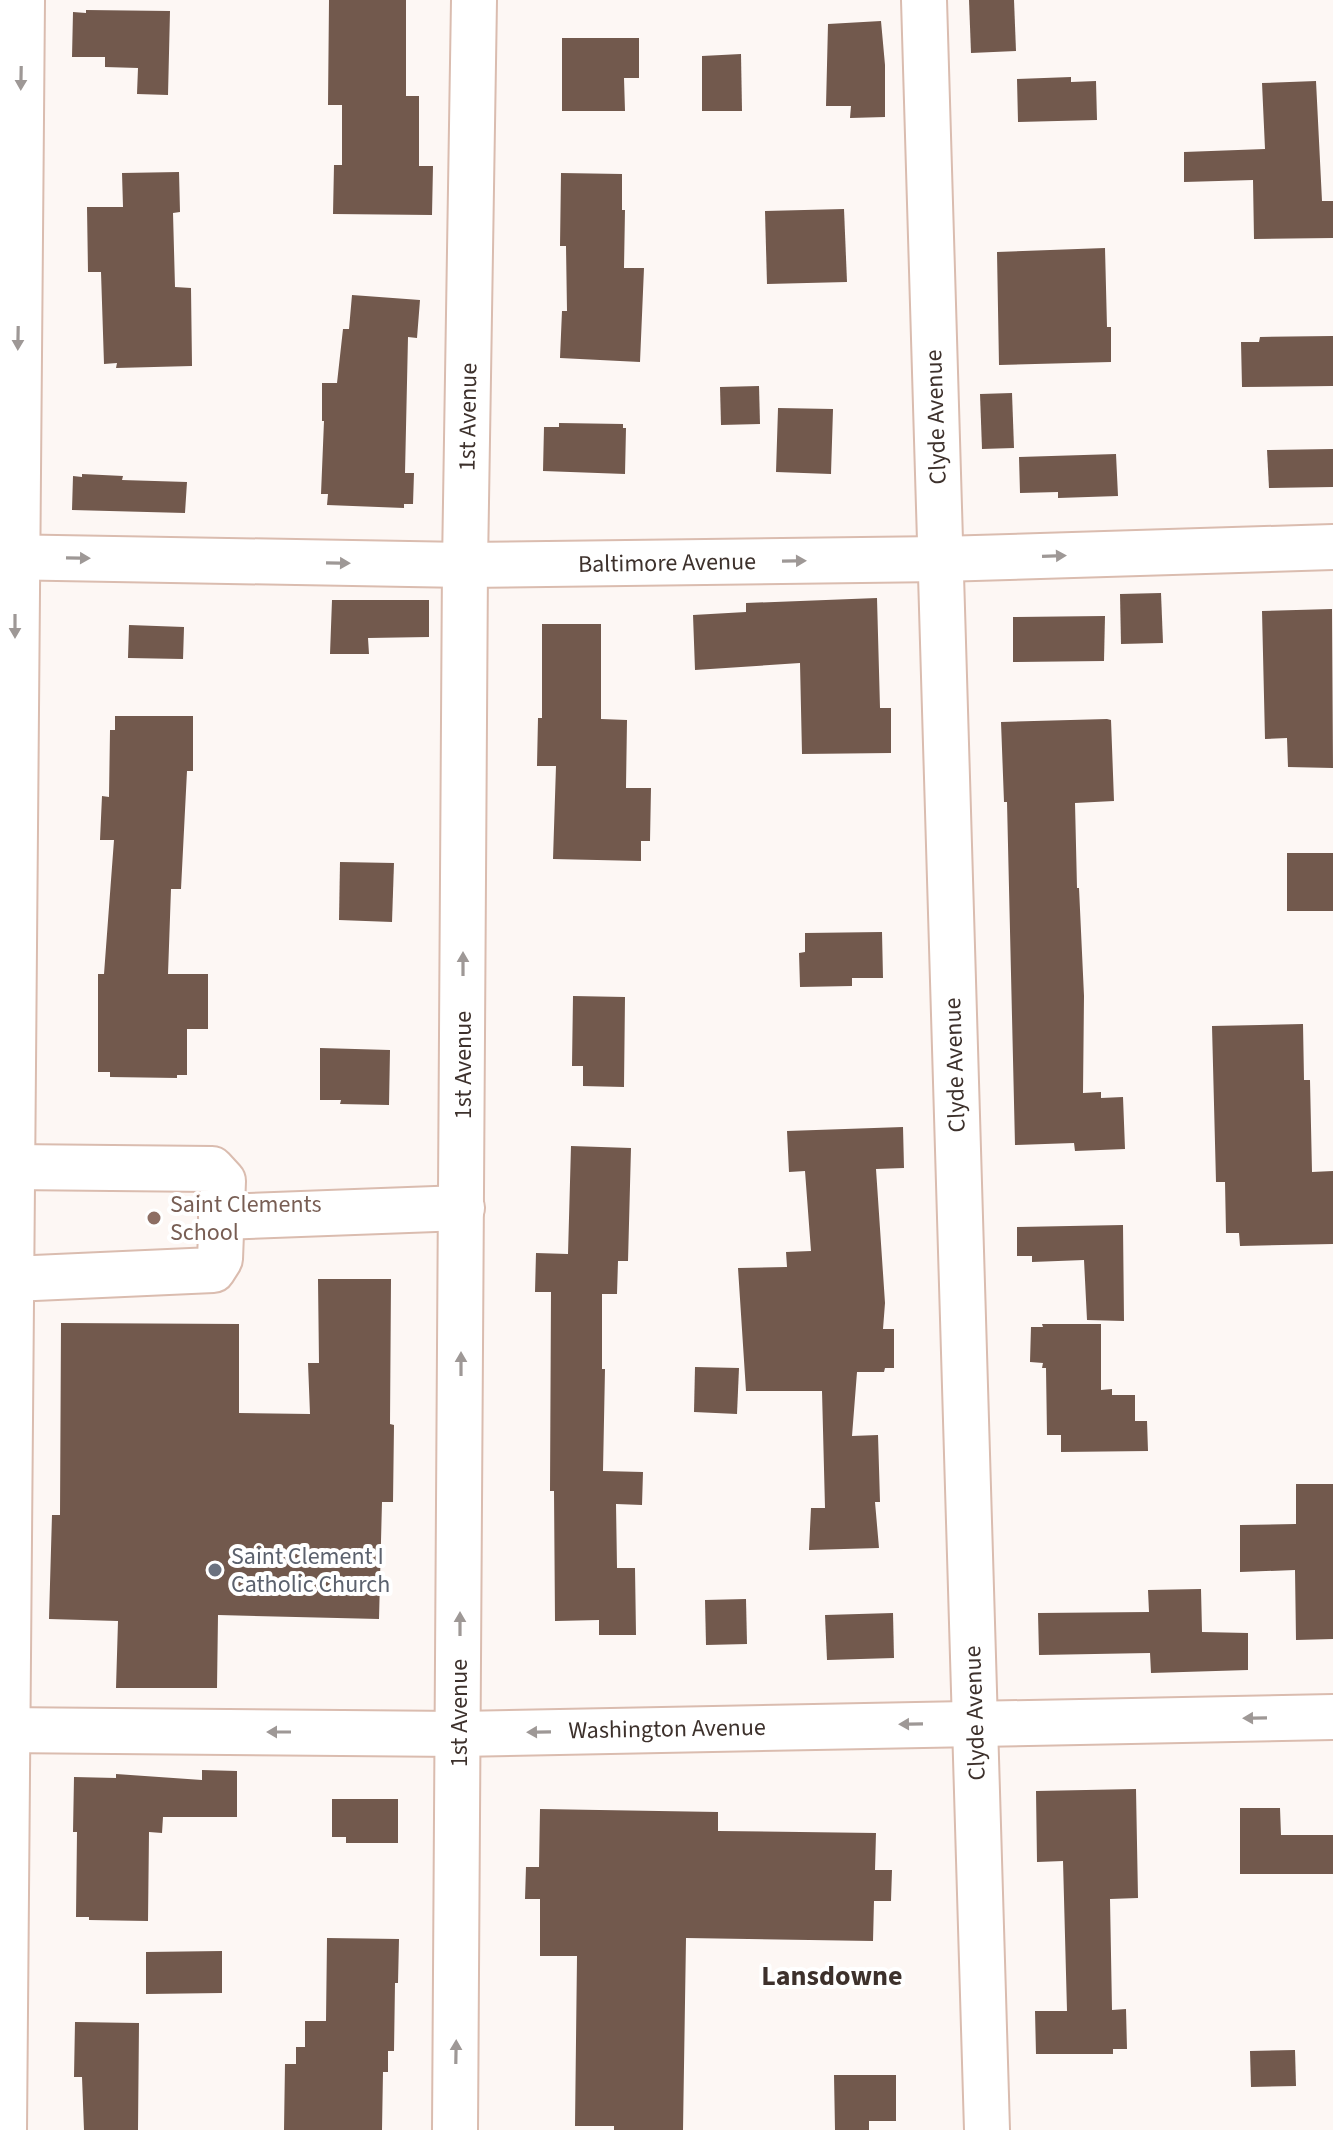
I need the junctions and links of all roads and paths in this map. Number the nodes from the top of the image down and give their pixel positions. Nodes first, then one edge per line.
1 (22, 0) edge
2 (474, 0) edge
3 (924, 0) edge
4 (1333, 547) edge
5 (8, 557) edge
6 (941, 559) junction
7 (465, 565) junction
8 (12, 1167) junction
9 (462, 1208) junction
10 (221, 1217) junction
11 (12, 1279) junction
12 (1333, 1717) edge
13 (975, 1723) junction
14 (5, 1730) edge
15 (459, 1734) junction
16 (4, 2130) edge
17 (455, 2130) edge
18 (987, 2130) edge

1 -> 5 street
2 - 7 street, 1st Avenue
3 - 6 street, Clyde Avenue
6 -> 4 street, Baltimore Avenue
5 -> 7 street, Baltimore Avenue
5 -> 8 street
7 -> 6 street, Baltimore Avenue
6 - 13 street, Clyde Avenue
9 -> 7 street, 1st Avenue
8 - 10 street
8 - 11 street
9 - 10 street
15 -> 9 street, 1st Avenue
10 - 11 street
11 - 14 street
12 -> 13 street, Washington Avenue
13 -> 15 street, Washington Avenue
13 - 18 street, Clyde Avenue
15 -> 14 street, Washington Avenue
14 - 16 street
17 -> 15 street, 1st Avenue

